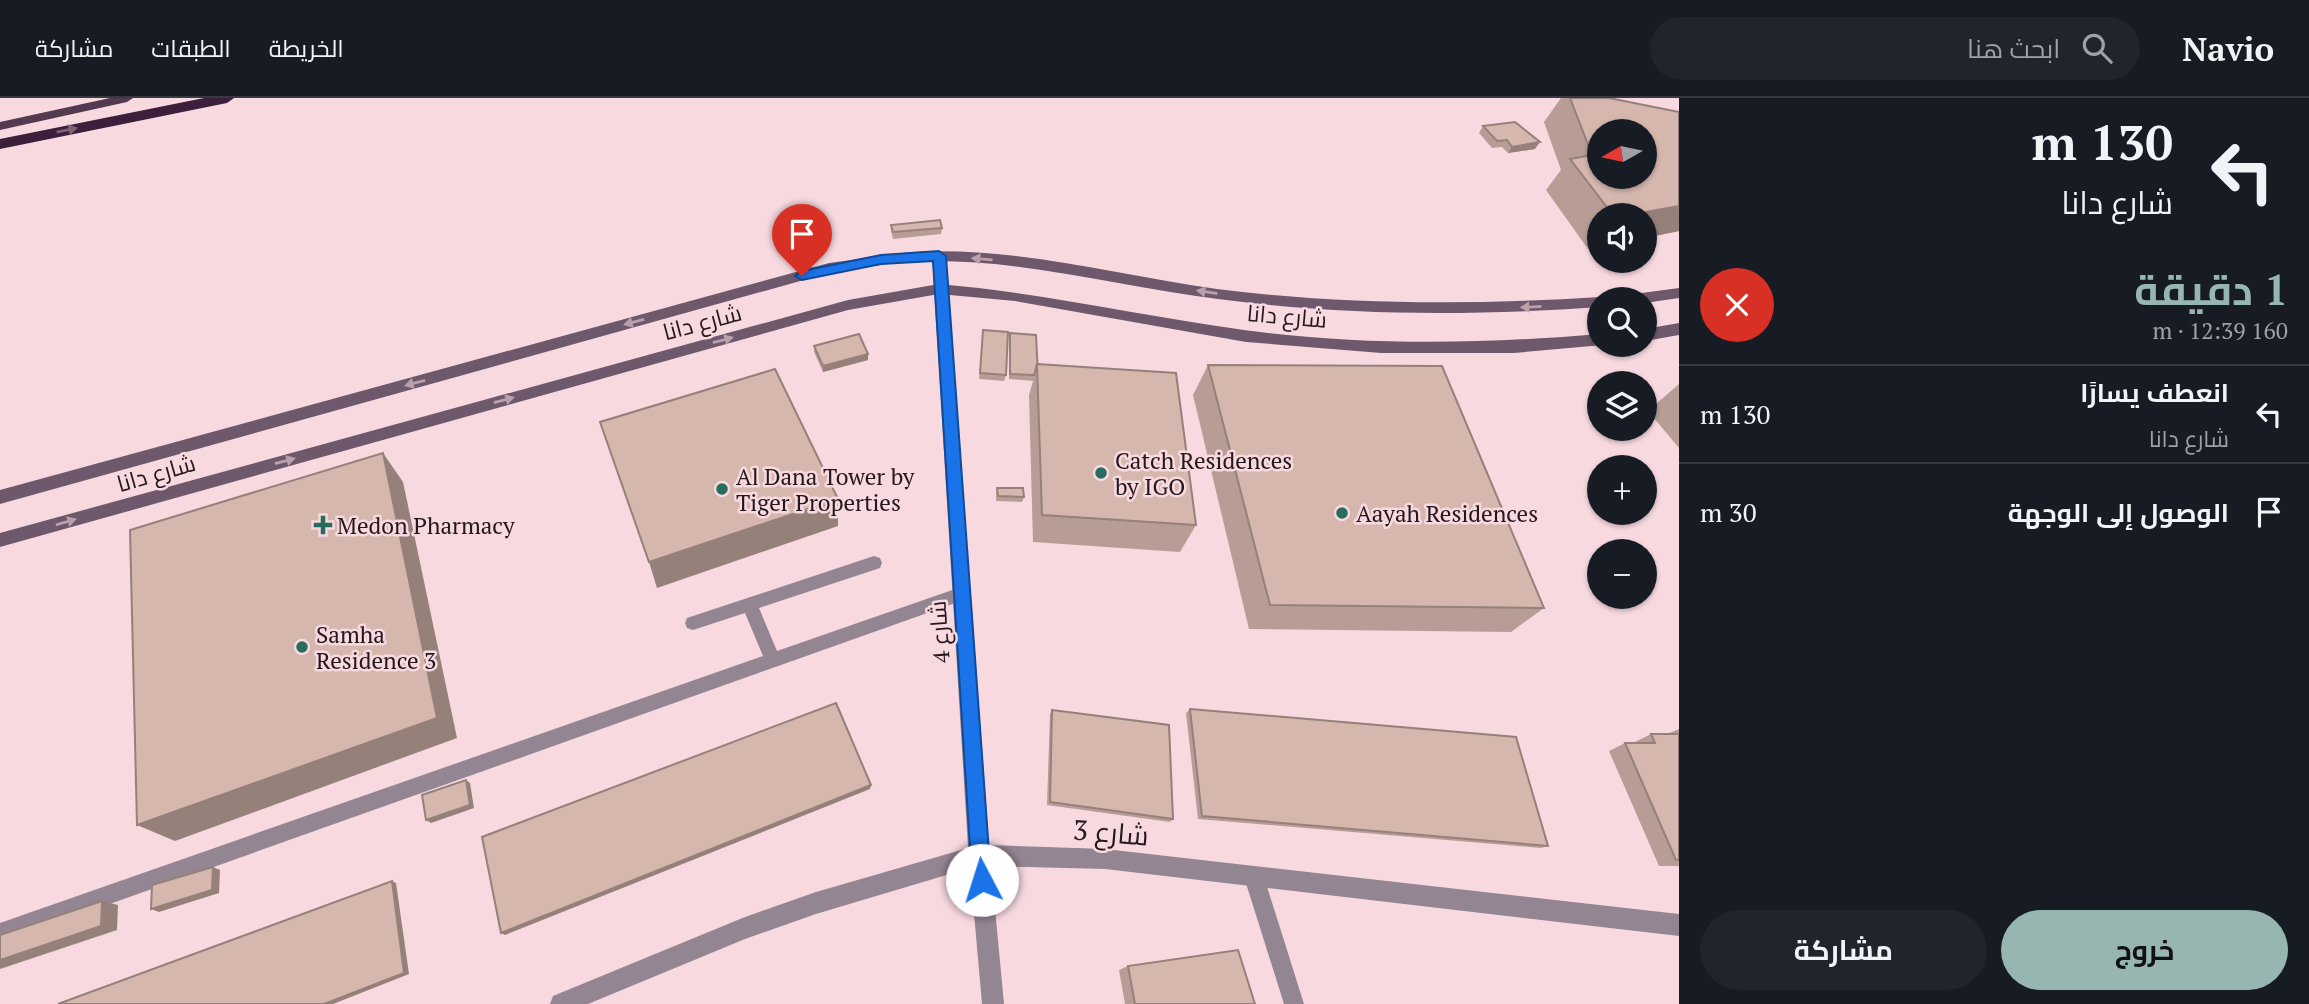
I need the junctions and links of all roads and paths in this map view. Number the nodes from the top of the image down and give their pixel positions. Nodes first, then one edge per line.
1 (127, 98) edge
2 (227, 98) edge
3 (0, 126) edge
4 (0, 144) edge
5 (939, 256) junction
6 (939, 289) junction
7 (1679, 293) edge
8 (1657, 296) edge
9 (1587, 303) edge
10 (1679, 329) edge
11 (1657, 333) edge
12 (1587, 341) edge
13 (0, 497) edge
14 (0, 540) edge
15 (874, 563) dead end
16 (961, 594) junction
17 (749, 604) junction
18 (694, 623) dead end
19 (773, 661) junction
20 (979, 855) junction
21 (1254, 877) junction
22 (1679, 925) edge
23 (0, 933) edge
24 (561, 1004) edge
25 (993, 1004) edge
26 (1294, 1004) edge

1 - 3 main road
4 -> 2 highway
5 - 6 street, شارع 4
9 -> 5 street, شارع دانا
5 -> 13 street, شارع دانا
6 - 12 street, شارع دانا
14 -> 6 street, شارع دانا
6 - 16 street, شارع 4
7 - 8 street
10 - 11 street
15 - 17 lane
16 - 19 lane
16 - 20 street, شارع 4
17 - 18 lane
17 - 19 lane
19 - 23 lane
20 - 21 street, شارع 3
20 - 24 street, شارع 3
20 - 25 street, شارع 4
21 - 22 street, شارع 3
21 - 26 lane

